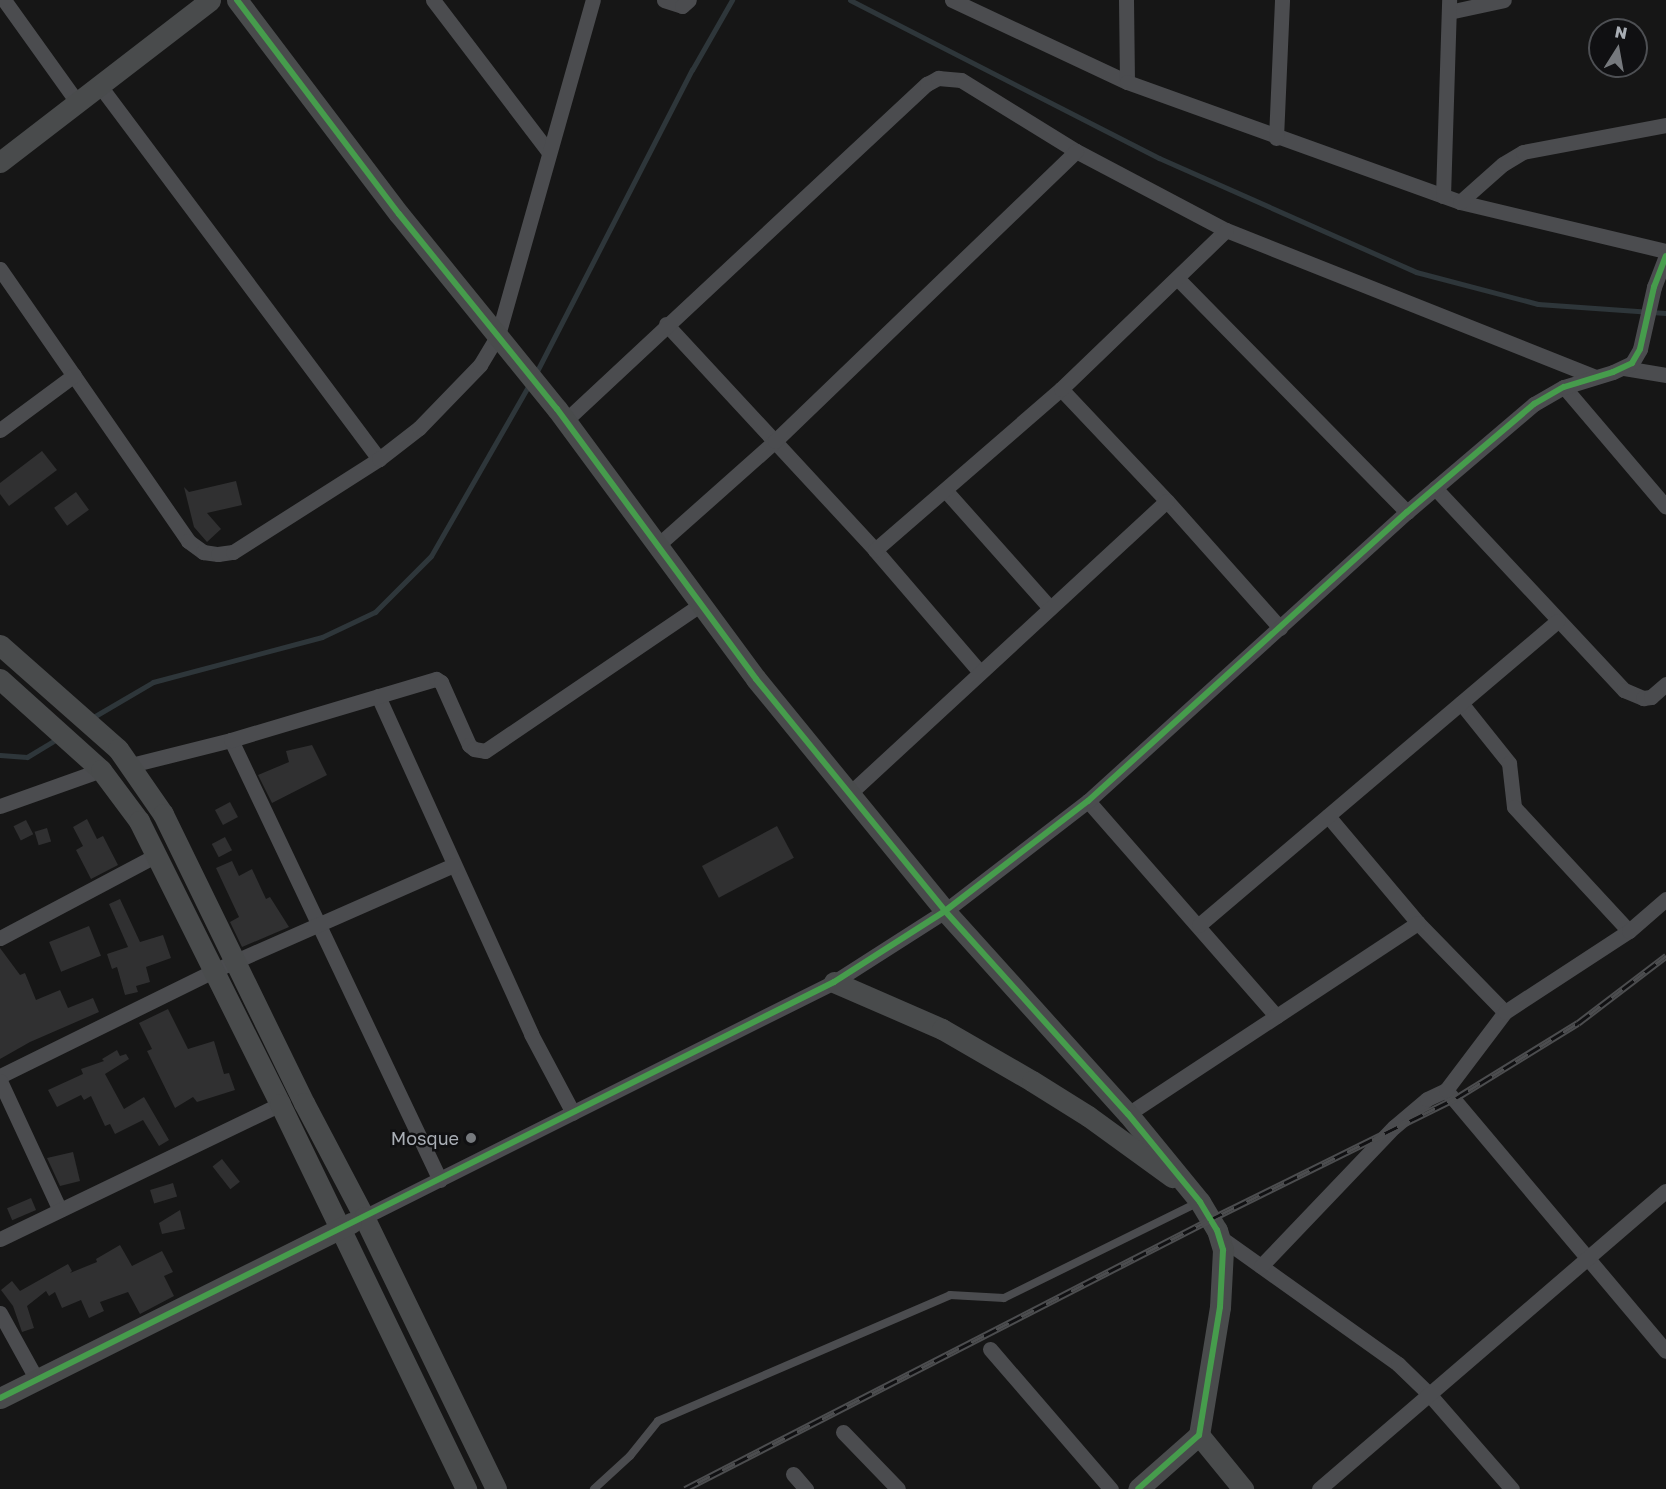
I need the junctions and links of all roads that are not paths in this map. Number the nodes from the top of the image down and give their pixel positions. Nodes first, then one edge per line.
1 (4, 0) edge
2 (210, 0) edge
3 (237, 0) edge
4 (593, 0) edge
5 (664, 0) edge
6 (689, 0) edge
7 (952, 0) edge
8 (1126, 0) edge
9 (1282, 0) edge
10 (1504, 0) edge
11 (438, 2) edge
12 (1449, 6) edge
13 (1127, 82) junction
14 (99, 86) junction
15 (78, 102) junction
16 (1666, 125) edge
17 (1276, 138) junction
18 (1076, 151) junction
19 (549, 152) junction
20 (0, 162) edge
21 (1443, 196) junction
22 (1460, 202) junction
23 (1226, 230) junction
24 (1666, 251) edge
25 (1666, 256) edge
26 (0, 269) edge
27 (1178, 279) junction
28 (666, 324) junction
29 (505, 343) junction
30 (1624, 368) junction
31 (74, 375) junction
32 (1666, 375) edge
33 (1595, 377) junction
34 (1564, 387) junction
35 (1061, 389) junction
36 (561, 415) junction
37 (0, 430) edge
38 (775, 441) junction
39 (379, 459) junction
40 (1435, 488) junction
41 (945, 490) junction
42 (1167, 501) junction
43 (1666, 507) edge
44 (1407, 512) junction
45 (658, 545) junction
46 (875, 550) junction
47 (700, 605) junction
48 (1050, 608) junction
49 (1557, 621) junction
50 (1280, 628) junction
51 (0, 645) edge
52 (980, 672) junction
53 (3, 682) edge
54 (1666, 684) edge
55 (378, 696) junction
56 (1461, 703) junction
57 (231, 740) junction
58 (131, 765) junction
59 (101, 770) junction
60 (849, 794) junction
61 (1088, 801) junction
62 (0, 806) edge
63 (1328, 816) junction
64 (157, 855) junction
65 (453, 865) junction
66 (1666, 899) edge
67 (945, 911) junction
68 (320, 922) junction
69 (1418, 923) junction
70 (1199, 925) junction
71 (1629, 931) junction
72 (0, 938) edge
73 (237, 961) junction
74 (213, 971) junction
75 (834, 982) junction
76 (1505, 1012) junction
77 (1276, 1016) junction
78 (0, 1076) edge
79 (0, 1081) edge
80 (1446, 1090) junction
81 (280, 1104) junction
82 (573, 1113) junction
83 (1128, 1114) junction
84 (440, 1180) junction
85 (1185, 1185) junction
86 (1666, 1191) edge
87 (1200, 1202) junction
88 (60, 1210) junction
89 (364, 1217) junction
90 (341, 1228) junction
91 (1220, 1237) junction
92 (0, 1239) edge
93 (1588, 1256) junction
94 (1261, 1266) junction
95 (0, 1313) edge
96 (990, 1349) dead end
97 (1666, 1351) edge
98 (37, 1380) junction
99 (1429, 1394) junction
100 (0, 1398) edge
101 (843, 1432) dead end
102 (1198, 1435) junction
103 (793, 1474) dead end
104 (466, 1489) edge
105 (496, 1489) edge
106 (594, 1489) edge
107 (807, 1489) edge
108 (898, 1489) edge
109 (1111, 1489) edge
110 (1138, 1489) edge
111 (1243, 1489) edge
112 (1318, 1489) edge
113 (1512, 1489) edge

1 - 15 street
2 - 14 street
3 - 29 street
4 - 19 street
5 - 6 street
7 - 13 street
8 - 13 street
9 - 17 street
10 - 12 street
11 - 19 street
12 - 21 street
13 - 17 street
14 - 15 street
14 - 39 street
15 - 20 street
16 - 22 street
17 - 21 street
18 - 23 street
18 - 28 street
18 - 38 street
19 - 29 street
21 - 22 street
22 - 24 street
23 - 27 street
23 - 33 street
25 - 30 street
26 - 31 street
27 - 35 street
27 - 44 street
28 - 36 street
28 - 38 street
29 - 36 street
29 - 39 street
30 - 32 street
30 - 33 street
31 - 37 street
31 - 39 street
33 - 34 street
34 - 40 street
34 - 43 street
35 - 41 street
35 - 42 street
36 - 45 street
38 - 45 street
38 - 46 street
40 - 44 street
40 - 49 street
41 - 46 street
41 - 48 street
42 - 48 street
42 - 50 street
44 - 50 street
45 - 47 street
46 - 52 street
47 - 55 street
47 - 60 street
48 - 52 street
49 - 54 street
49 - 56 street
50 - 61 street
51 - 58 street
52 - 60 street
53 - 59 street
55 - 57 street
55 - 65 street
56 - 63 street
56 - 71 street
57 - 58 street
57 - 68 street
58 - 73 street
59 - 62 street
59 - 64 street
60 - 67 street
61 - 67 street
61 - 70 street
63 - 69 street
63 - 70 street
64 - 72 street
64 - 74 street
65 - 68 street
65 - 82 street
66 - 71 street
67 - 75 street
67 - 83 street
68 - 73 street
68 - 84 street
69 - 76 street
69 - 77 street
70 - 77 street
71 - 76 street
73 - 74 street
73 - 89 street
74 - 78 street
74 - 81 street
75 - 82 street
75 - 85 street
76 - 80 street
77 - 83 street
79 - 88 street
80 - 93 street
80 - 94 street
81 - 88 street
81 - 90 street
82 - 84 street
83 - 85 street
84 - 89 street
85 - 87 street
86 - 93 street
87 - 91 street
87 - 106 lane
88 - 92 street
89 - 90 street
89 - 105 street
90 - 98 street
90 - 104 street
91 - 94 street
91 - 102 street
93 - 97 street
93 - 99 street
94 - 99 street
95 - 98 street
96 - 109 street
98 - 100 street
99 - 112 street
99 - 113 street
101 - 108 street
102 - 110 street
102 - 111 street
103 - 107 street

